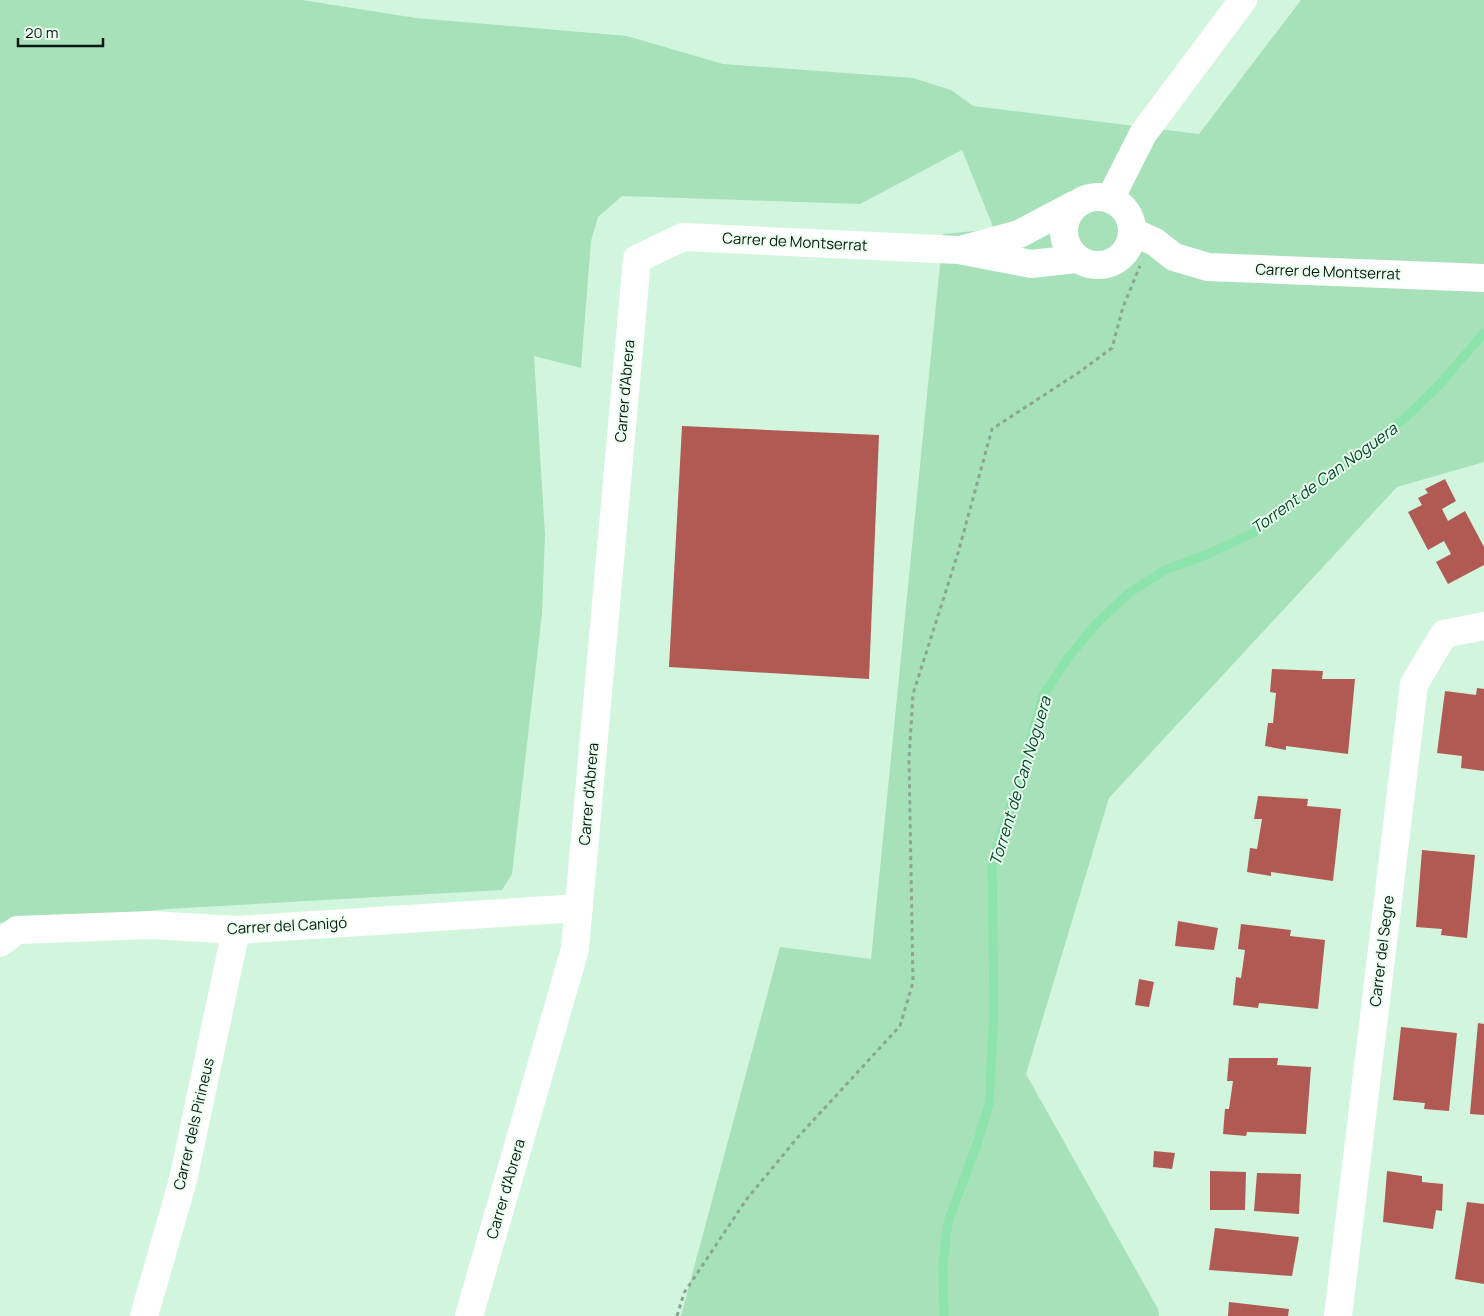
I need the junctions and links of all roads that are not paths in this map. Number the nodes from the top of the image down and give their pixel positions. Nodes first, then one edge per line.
1 (1244, 0) edge
2 (1110, 199) junction
3 (1076, 204) junction
4 (1133, 248) junction
5 (959, 250) junction
6 (637, 259) joint
7 (1076, 259) junction
8 (1484, 278) edge
9 (1484, 626) edge
10 (578, 908) junction
11 (236, 930) junction
12 (0, 943) edge
13 (144, 1316) edge
14 (469, 1316) edge
15 (1338, 1316) edge

1 - 2 street
2 - 3 street
2 - 4 street
3 - 5 street, Carrer de Montserrat
3 - 7 street
4 - 7 street
4 - 8 street, Carrer de Montserrat
5 - 6 street, Carrer de Montserrat
5 - 7 street, Carrer de Montserrat
6 - 10 street, Carrer d'Abrera
9 - 15 street, Carrer del Segre
10 - 11 street, Carrer del Canigó
10 - 14 street, Carrer d'Abrera
11 - 12 street, Carrer del Canigó
11 - 13 street, Carrer dels Pirineus

